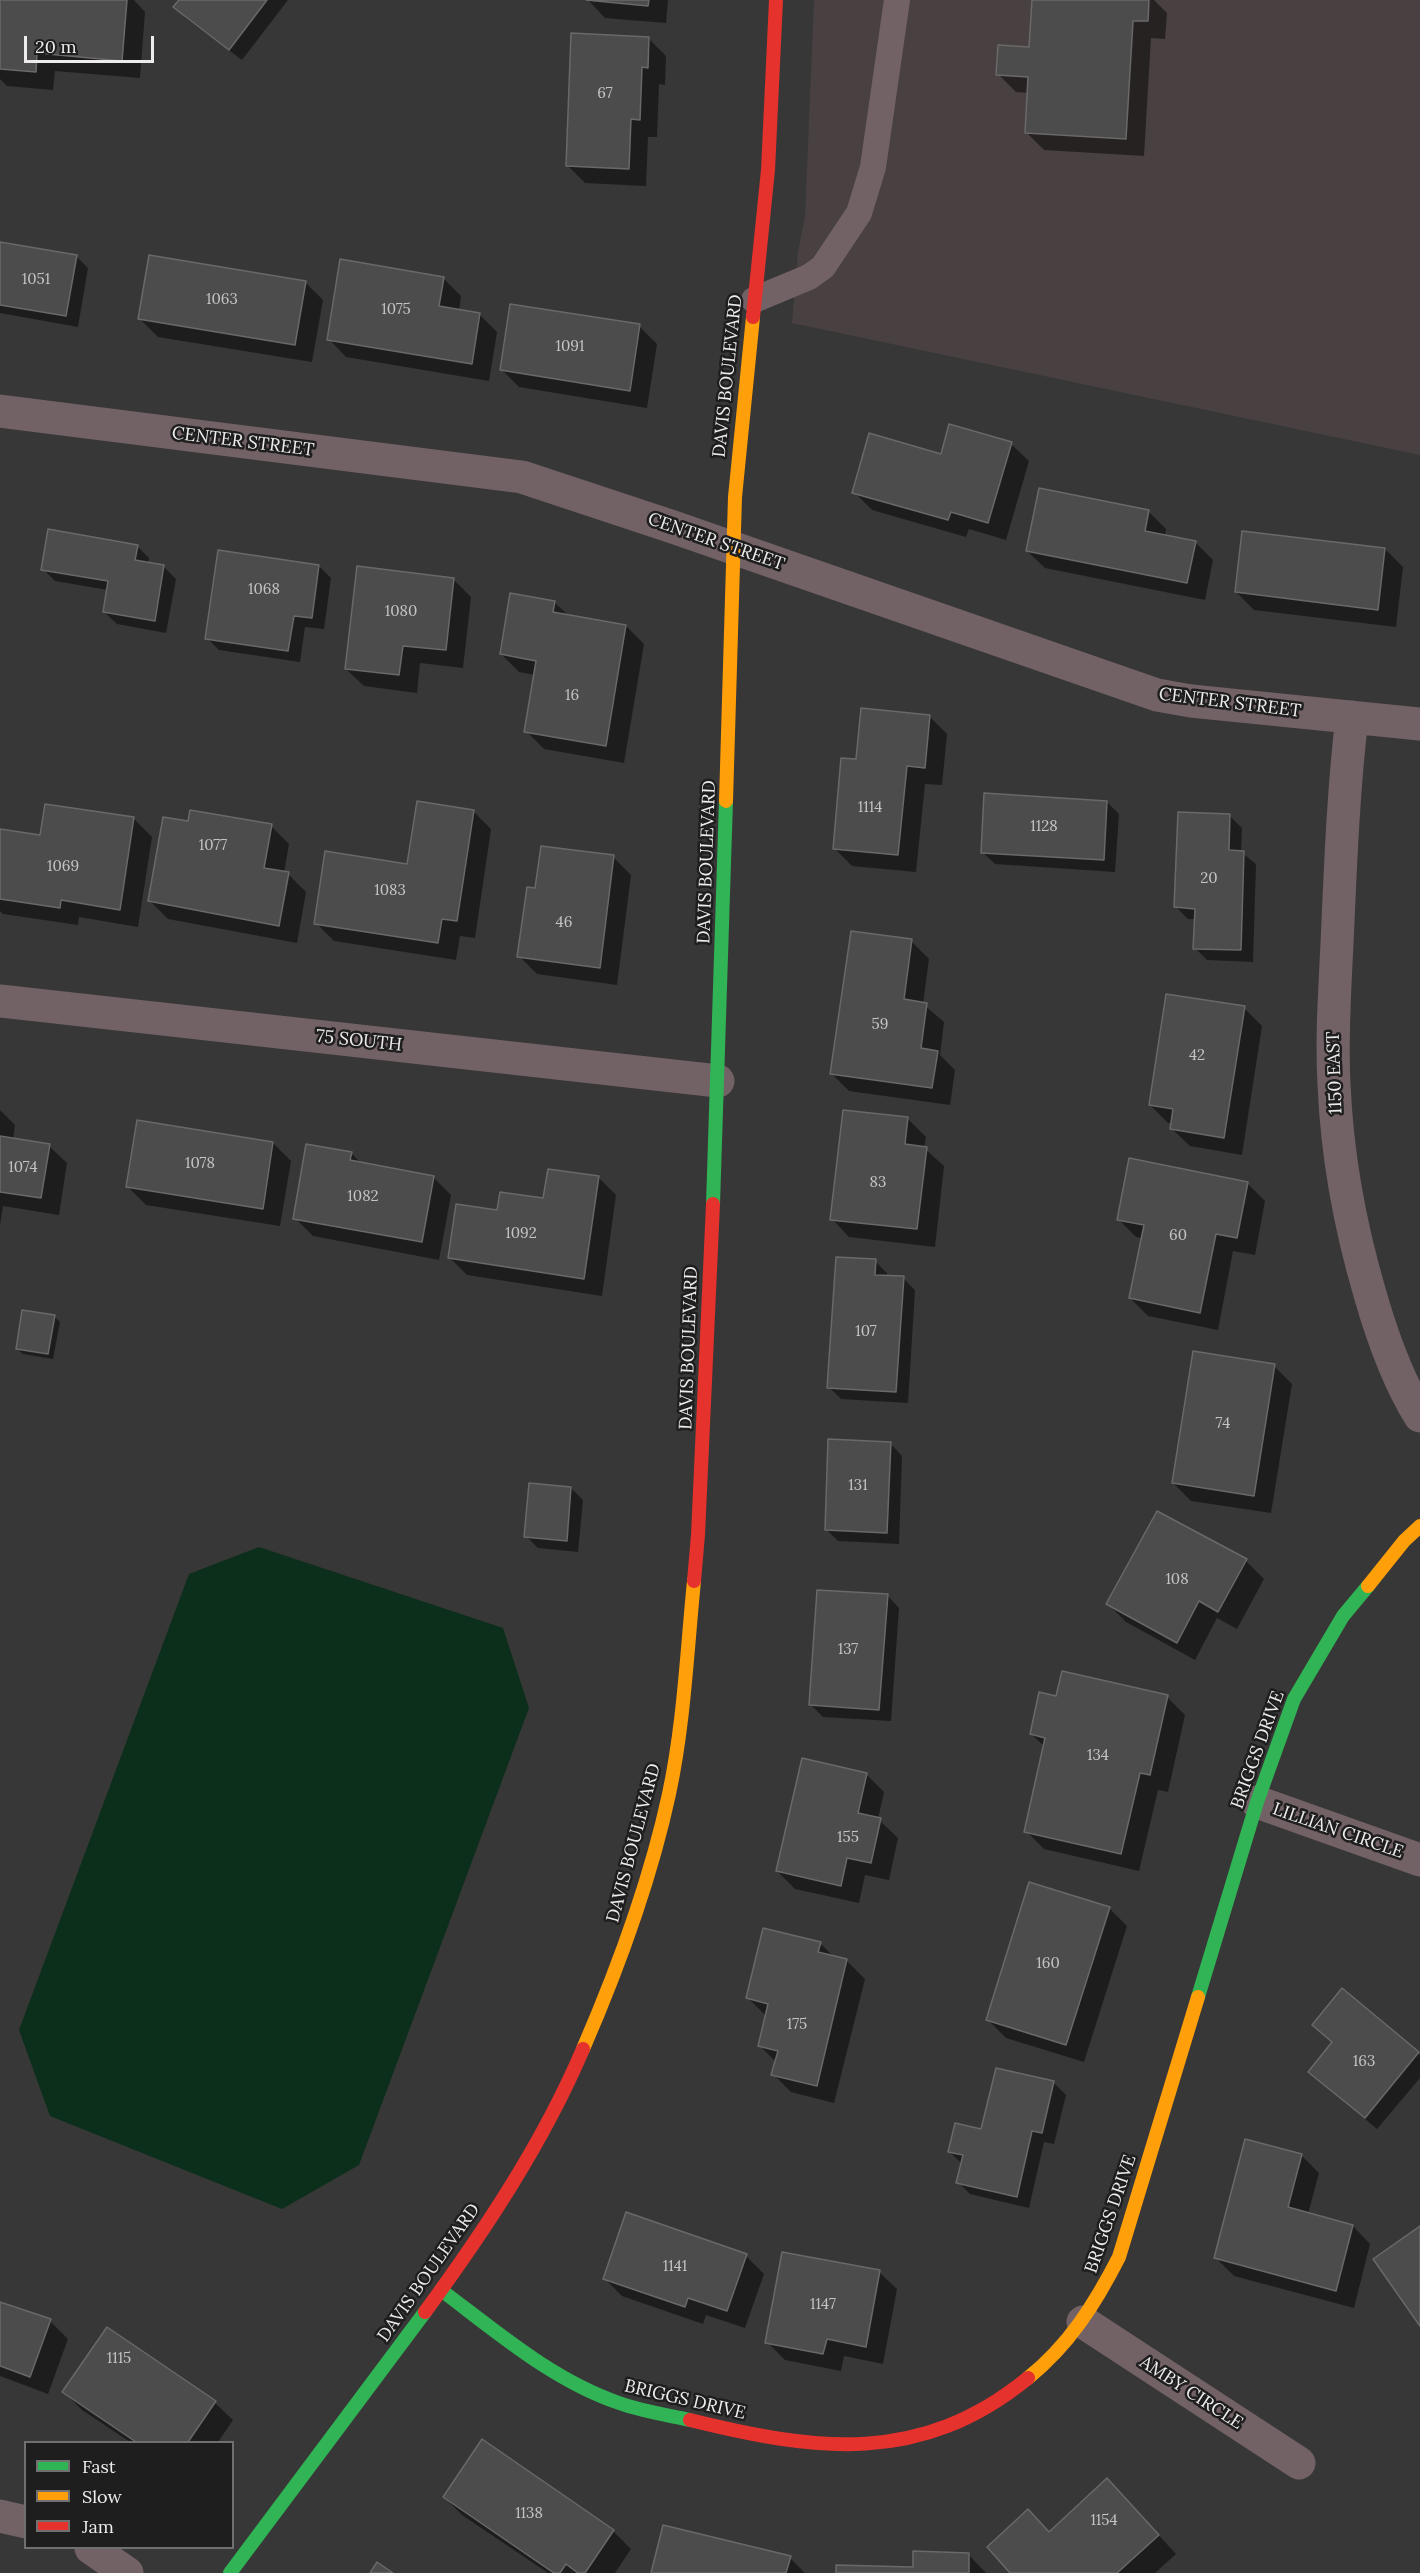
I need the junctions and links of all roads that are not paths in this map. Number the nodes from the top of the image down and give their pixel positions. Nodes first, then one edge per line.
1 (776, 0) edge
2 (897, 0) edge
3 (754, 300) junction
4 (0, 411) edge
5 (735, 549) junction
6 (1352, 717) junction
7 (1420, 724) edge
8 (0, 1001) edge
9 (718, 1081) junction
10 (1420, 1416) edge
11 (1420, 1526) edge
12 (1257, 1802) junction
13 (1420, 1860) edge
14 (441, 2290) junction
15 (1083, 2322) junction
16 (1299, 2463) dead end
17 (0, 2516) edge
18 (24, 2522) edge
19 (94, 2549) edge
20 (127, 2573) edge
21 (230, 2573) edge

1 - 3 street, DAVIS BOULEVARD
2 - 3 lane
3 - 5 street, DAVIS BOULEVARD
4 - 5 street, CENTER STREET
5 - 6 street, CENTER STREET
5 - 9 street, DAVIS BOULEVARD
6 - 7 street, CENTER STREET
6 - 10 street, 1150 EAST
8 - 9 street, 75 SOUTH
9 - 14 street, DAVIS BOULEVARD
11 - 12 street, BRIGGS DRIVE
12 - 13 street, LILLIAN CIRCLE
12 - 15 street, BRIGGS DRIVE
14 - 15 street, BRIGGS DRIVE
14 - 21 street, DAVIS BOULEVARD
15 - 16 street, AMBY CIRCLE
17 - 18 street
19 - 20 street

